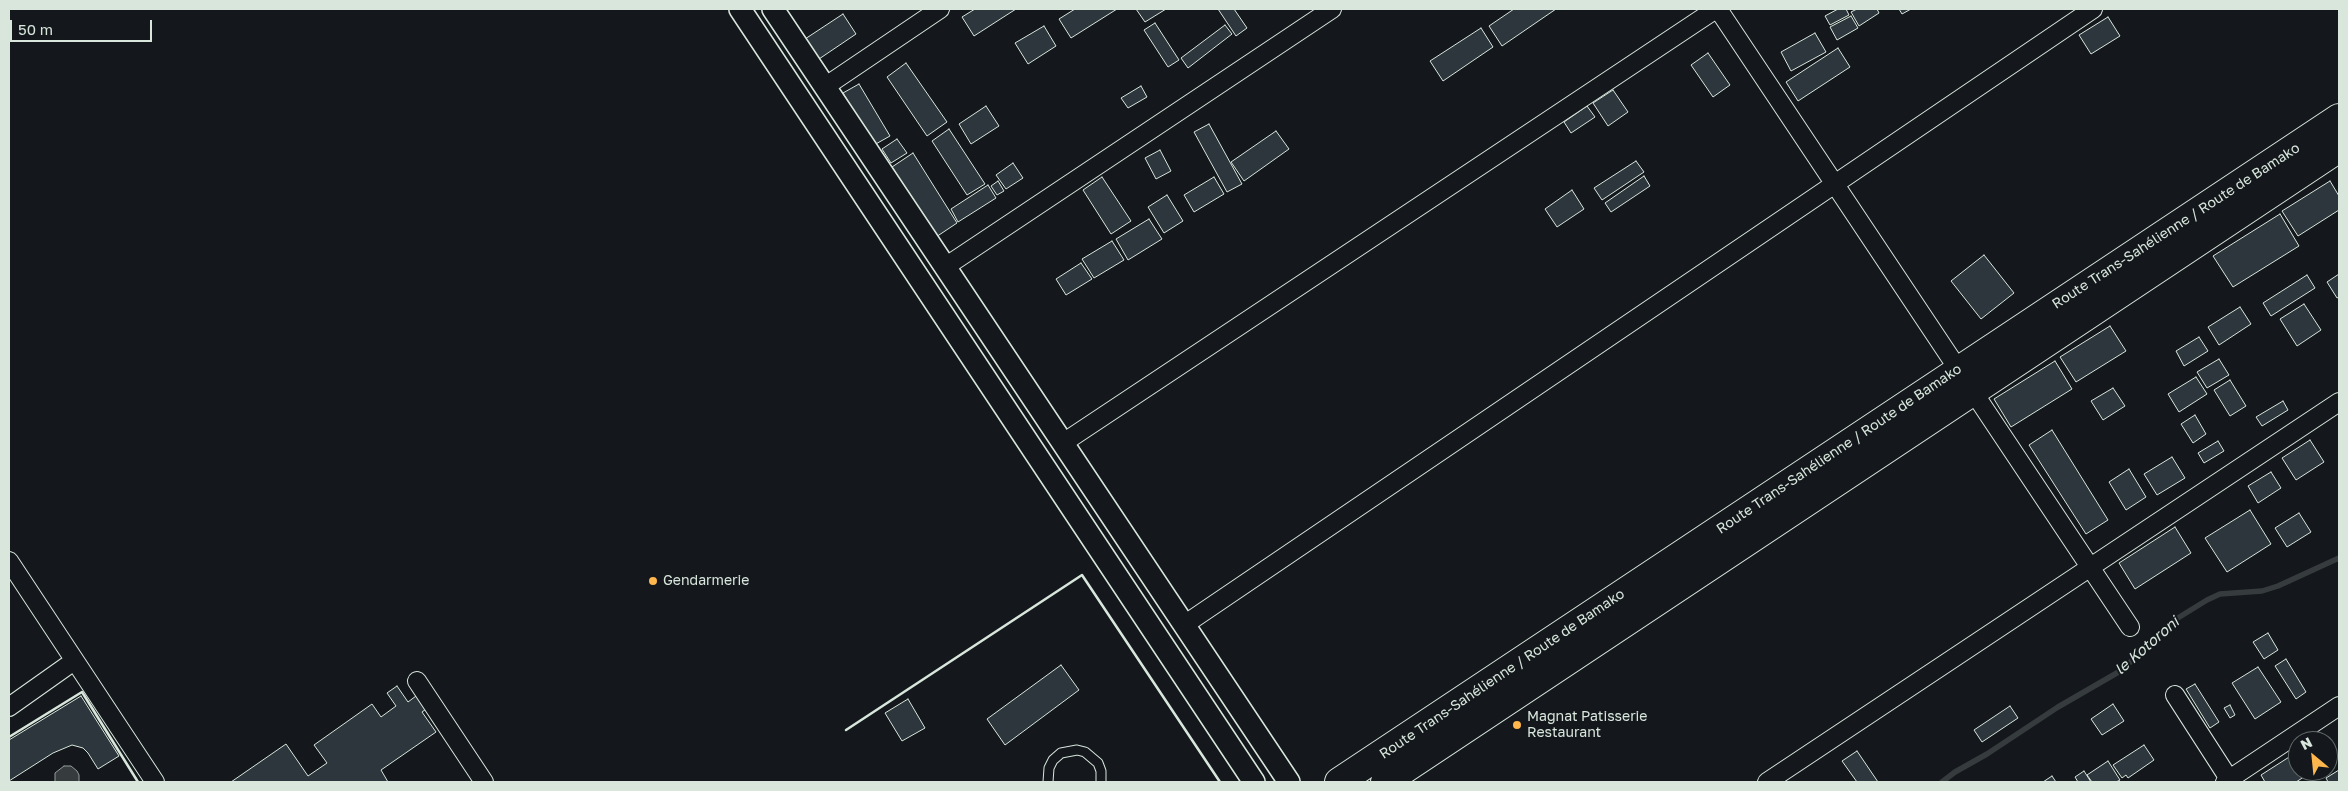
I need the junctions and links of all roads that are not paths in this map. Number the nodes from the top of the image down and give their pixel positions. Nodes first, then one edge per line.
1 (740, 9) edge
2 (773, 9) edge
3 (940, 9) edge
4 (1332, 9) edge
5 (1717, 9) edge
6 (2093, 9) edge
7 (826, 86) junction
8 (2339, 118) edge
9 (2339, 148) edge
10 (1835, 183) junction
11 (945, 267) junction
12 (1966, 380) junction
13 (2339, 402) edge
14 (1063, 443) junction
15 (9, 561) edge
16 (2091, 566) junction
17 (1184, 625) junction
18 (2130, 627) dead end
19 (74, 661) junction
20 (417, 681) dead end
21 (2175, 695) dead end
22 (2339, 706) edge
23 (9, 707) edge
24 (2229, 781) edge
25 (154, 782) edge
26 (484, 782) edge
27 (1048, 782) edge
28 (1101, 782) edge
29 (1254, 782) edge
30 (1289, 782) edge
31 (1339, 782) edge
32 (1385, 782) edge
33 (1767, 782) edge

1 - 29 street
2 - 7 street
3 - 7 street
4 - 11 street
5 - 10 street
5 - 14 street
6 - 10 street
7 - 11 street
8 - 12 highway, Route Trans-Sahélienne / Route de Bamako
9 - 12 highway, Route Trans-Sahélienne / Route de Bamako
10 - 12 street
10 - 17 street
11 - 14 street
12 - 16 street
12 - 31 highway, Route Trans-Sahélienne / Route de Bamako
12 - 32 highway, Route Trans-Sahélienne / Route de Bamako
13 - 16 street
14 - 17 street
15 - 19 street
16 - 18 street
16 - 33 street
17 - 30 street
19 - 23 street
19 - 25 street
20 - 26 street
21 - 24 street
22 - 24 street
27 - 28 lane

